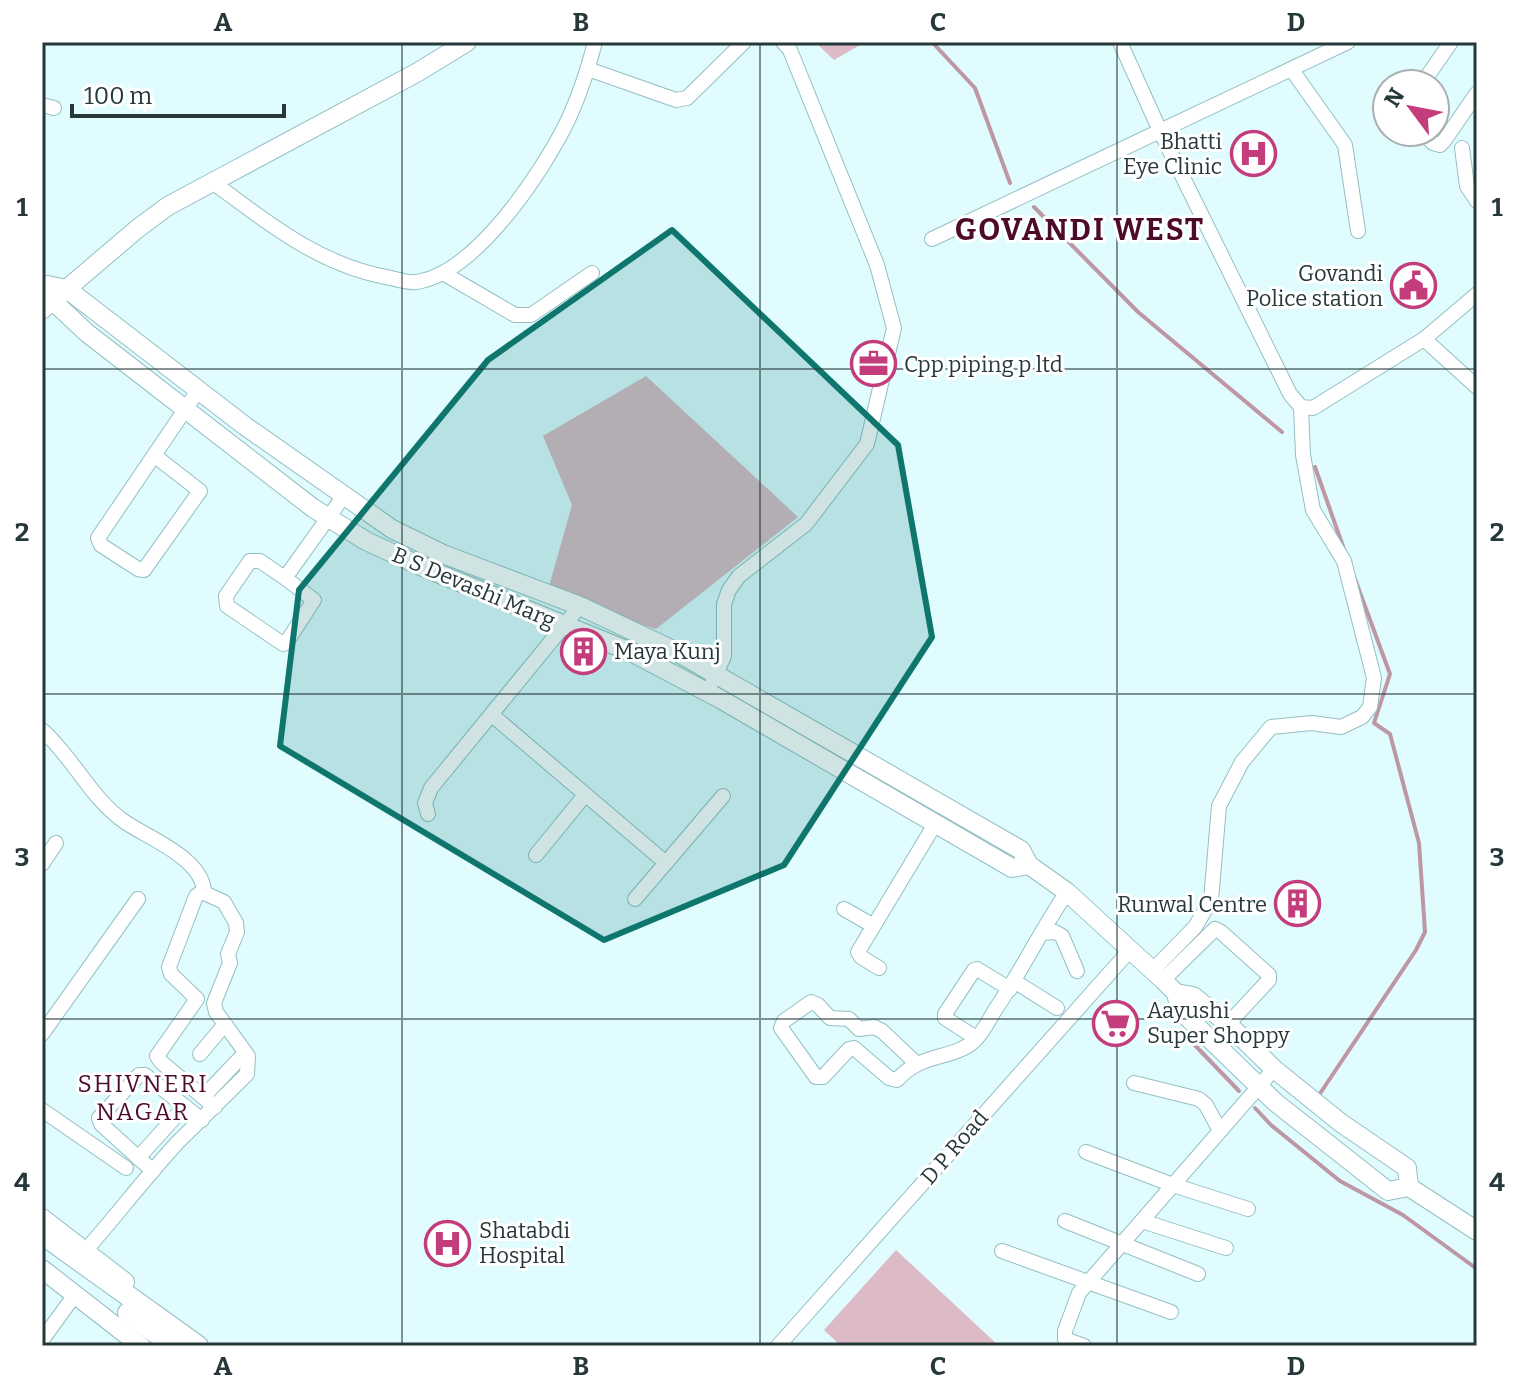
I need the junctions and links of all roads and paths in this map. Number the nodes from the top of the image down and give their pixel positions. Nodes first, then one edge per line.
1 (467, 42) edge
2 (595, 42) edge
3 (744, 42) edge
4 (783, 42) edge
5 (1120, 42) edge
6 (1348, 42) edge
7 (1451, 42) edge
8 (1433, 68) edge
9 (588, 69) junction
10 (1292, 70) junction
11 (1477, 93) edge
12 (1160, 131) junction
13 (1451, 131) edge
14 (1462, 148) dead end
15 (211, 181) junction
16 (1477, 201) edge
17 (1358, 231) dead end
18 (932, 239) dead end
19 (443, 273) junction
20 (592, 273) dead end
21 (50, 293) edge
22 (1477, 294) edge
23 (100, 317) junction
24 (87, 333) junction
25 (1424, 339) junction
26 (1477, 387) edge
27 (199, 389) junction
28 (1301, 407) junction
29 (185, 410) junction
30 (155, 456) junction
31 (343, 497) junction
32 (327, 517) junction
33 (285, 578) junction
34 (580, 606) junction
35 (564, 626) junction
36 (717, 673) junction
37 (706, 692) junction
38 (492, 715) junction
39 (42, 730) edge
40 (585, 795) junction
41 (723, 796) dead end
42 (428, 814) dead end
43 (935, 824) junction
44 (56, 843) dead end
45 (536, 855) dead end
46 (666, 863) junction
47 (42, 864) edge
48 (1029, 865) junction
49 (1067, 892) junction
50 (204, 893) junction
51 (138, 899) dead end
52 (635, 899) dead end
53 (844, 909) dead end
54 (872, 925) junction
55 (1042, 933) junction
56 (1131, 949) junction
57 (879, 968) dead end
58 (1077, 971) dead end
59 (1164, 981) junction
60 (1012, 985) junction
61 (197, 999) junction
62 (214, 1003) junction
63 (1057, 1008) dead end
64 (225, 1024) junction
65 (1228, 1024) junction
66 (42, 1034) edge
67 (976, 1038) junction
68 (200, 1054) dead end
69 (916, 1063) junction
70 (1274, 1069) junction
71 (1134, 1083) dead end
72 (1259, 1087) junction
73 (209, 1102) junction
74 (42, 1110) edge
75 (181, 1110) junction
76 (198, 1124) junction
77 (1220, 1131) junction
78 (1086, 1152) dead end
79 (138, 1158) junction
80 (126, 1168) dead end
81 (153, 1171) junction
82 (1173, 1185) junction
83 (1409, 1187) junction
84 (1248, 1209) dead end
85 (42, 1218) edge
86 (1065, 1221) dead end
87 (1142, 1221) junction
88 (1477, 1231) edge
89 (42, 1234) edge
90 (1122, 1244) junction
91 (1226, 1248) dead end
92 (42, 1249) edge
93 (85, 1251) junction
94 (1002, 1251) dead end
95 (42, 1269) edge
96 (1198, 1274) dead end
97 (1089, 1283) junction
98 (74, 1296) junction
99 (1171, 1312) dead end
100 (42, 1340) edge
101 (141, 1346) edge
102 (174, 1346) edge
103 (198, 1346) edge
104 (208, 1346) edge
105 (778, 1346) edge
106 (1084, 1346) edge

1 - 15 main road
2 - 9 street
3 - 9 street
4 - 36 street
5 - 12 street
6 - 10 street
7 - 8 street
9 - 19 street
10 - 12 street
10 - 17 street
11 - 13 street
12 - 18 street
12 - 28 street
14 - 16 street
15 - 19 street
15 - 21 main road
19 - 20 street
21 - 23 main road, B S Devashi Marg
21 - 24 main road, B S Devashi Marg
22 - 25 street
23 - 24 main road
23 - 27 main road, B S Devashi Marg
24 - 29 main road, B S Devashi Marg
25 - 26 street
25 - 28 street
27 - 29 street
27 - 31 main road, B S Devashi Marg
28 - 59 street
29 - 30 street
29 - 32 main road, B S Devashi Marg
30 - 30 street
31 - 32 street
31 - 34 main road, B S Devashi Marg
32 - 33 street
32 - 35 main road, B S Devashi Marg
33 - 33 street
34 - 35 street
34 - 36 main road, B S Devashi Marg
35 - 37 main road, B S Devashi Marg
35 - 38 street
36 - 37 street
36 - 48 main road, B S Devashi Marg
37 - 43 main road, B S Devashi Marg
38 - 40 street
38 - 42 street
39 - 50 street
40 - 45 street
40 - 46 street
41 - 46 street
43 - 48 main road, B S Devashi Marg
43 - 54 street
44 - 47 street
46 - 52 street
48 - 49 main road, B S Devashi Marg
49 - 55 street
49 - 56 main road, B S Devashi Marg
50 - 61 street
50 - 62 street
51 - 66 street
53 - 54 street
54 - 57 street
55 - 58 street
55 - 60 street
56 - 59 main road, B S Devashi Marg
56 - 105 street, D P Road
59 - 65 main road, B S Devashi Marg
59 - 65 street
59 - 72 main road, B S Devashi Marg
60 - 63 street
60 - 67 street
60 - 67 street
61 - 62 street
61 - 73 street
62 - 64 street
64 - 68 street
64 - 73 street
65 - 70 main road, B S Devashi Marg
67 - 69 street
69 - 69 street
70 - 72 street
70 - 83 main road, B S Devashi Marg
71 - 77 street
72 - 77 street
72 - 83 main road, B S Devashi Marg
73 - 76 street
74 - 80 street
75 - 76 street
75 - 79 street
75 - 79 street
76 - 81 street
77 - 82 street
78 - 82 street
79 - 81 street
81 - 93 street
82 - 84 street
82 - 87 street
83 - 88 main road, B S Devashi Marg
85 - 93 main road
86 - 90 street
87 - 90 street
87 - 91 street
89 - 103 highway
90 - 96 street
90 - 97 street
92 - 102 highway
93 - 104 main road
94 - 97 street
95 - 98 main road
97 - 99 street
97 - 106 street
98 - 100 street
98 - 101 main road

